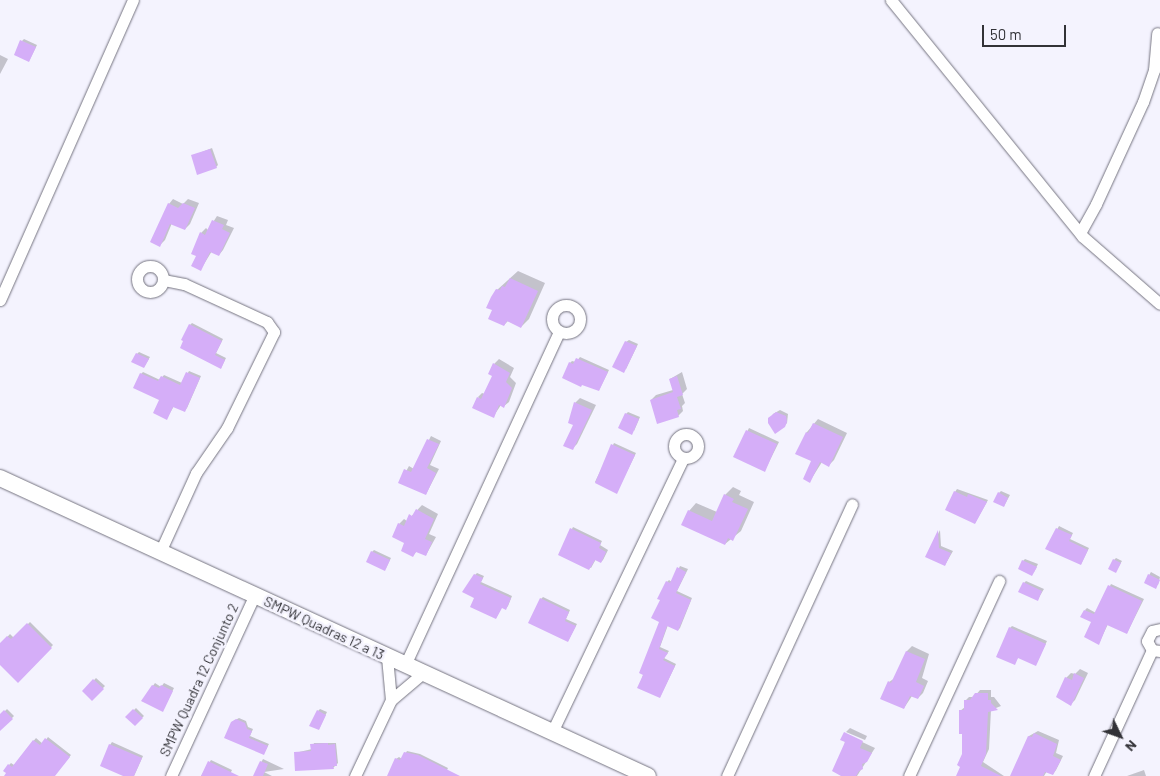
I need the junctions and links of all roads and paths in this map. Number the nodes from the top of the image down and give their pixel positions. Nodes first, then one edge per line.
1 (133, 0) edge
2 (891, 0) edge
3 (1157, 32) dead end
4 (1080, 233) junction
5 (164, 280) dead end
6 (0, 300) edge
7 (1160, 304) edge
8 (559, 332) dead end
9 (684, 458) dead end
10 (0, 478) edge
11 (852, 504) dead end
12 (160, 552) junction
13 (1000, 581) dead end
14 (254, 596) junction
15 (1160, 629) edge
16 (1156, 651) edge
17 (387, 657) junction
18 (405, 665) junction
19 (423, 673) junction
20 (390, 700) junction
21 (552, 732) junction
22 (171, 776) edge
23 (355, 776) edge
24 (648, 776) edge
25 (726, 776) edge
26 (909, 776) edge
27 (1094, 776) edge

1 - 6 street
2 - 4 street
3 - 4 street
4 - 7 street
5 - 12 street
8 - 18 street
9 - 21 street
10 - 12 street, SMPW Quadras 12 a 13
11 - 25 street
12 - 14 street, SMPW Quadras 12 a 13
13 - 26 street
14 - 17 street, SMPW Quadras 12 a 13
14 - 22 street, SMPW Quadra 12 Conjunto 2
15 - 16 street
16 - 27 street
17 - 18 street, SMPW Quadras 12 a 13
17 - 20 street
18 - 19 street, SMPW Quadras 12 a 13
19 - 20 street
19 - 21 street, SMPW Quadras 12 a 13
20 - 23 street
21 - 24 street, SMPW Quadras 12 a 13

